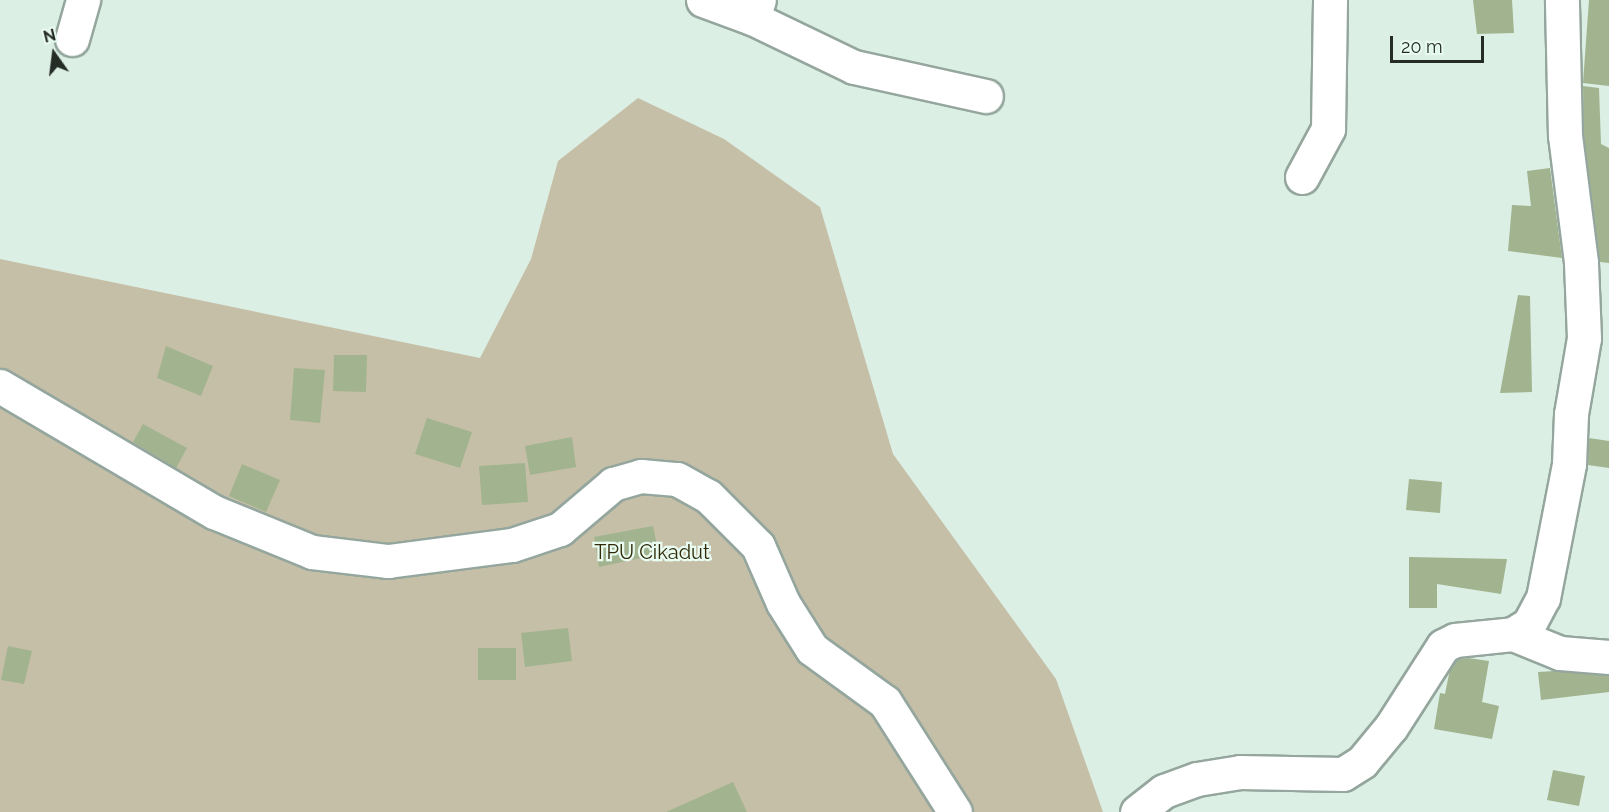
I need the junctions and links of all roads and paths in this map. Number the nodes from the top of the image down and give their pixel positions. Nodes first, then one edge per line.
1 (83, 0) edge
2 (703, 0) edge
3 (1330, 0) edge
4 (1562, 0) edge
5 (756, 9) edge
6 (72, 39) dead end
7 (986, 96) dead end
8 (1302, 177) dead end
9 (0, 386) edge
10 (1513, 634) junction
11 (1609, 657) edge
12 (955, 812) edge
13 (1137, 812) edge

1 - 6 street
2 - 5 street
3 - 8 street
4 - 10 street
5 - 7 street
9 - 12 street
10 - 11 street
10 - 13 street

